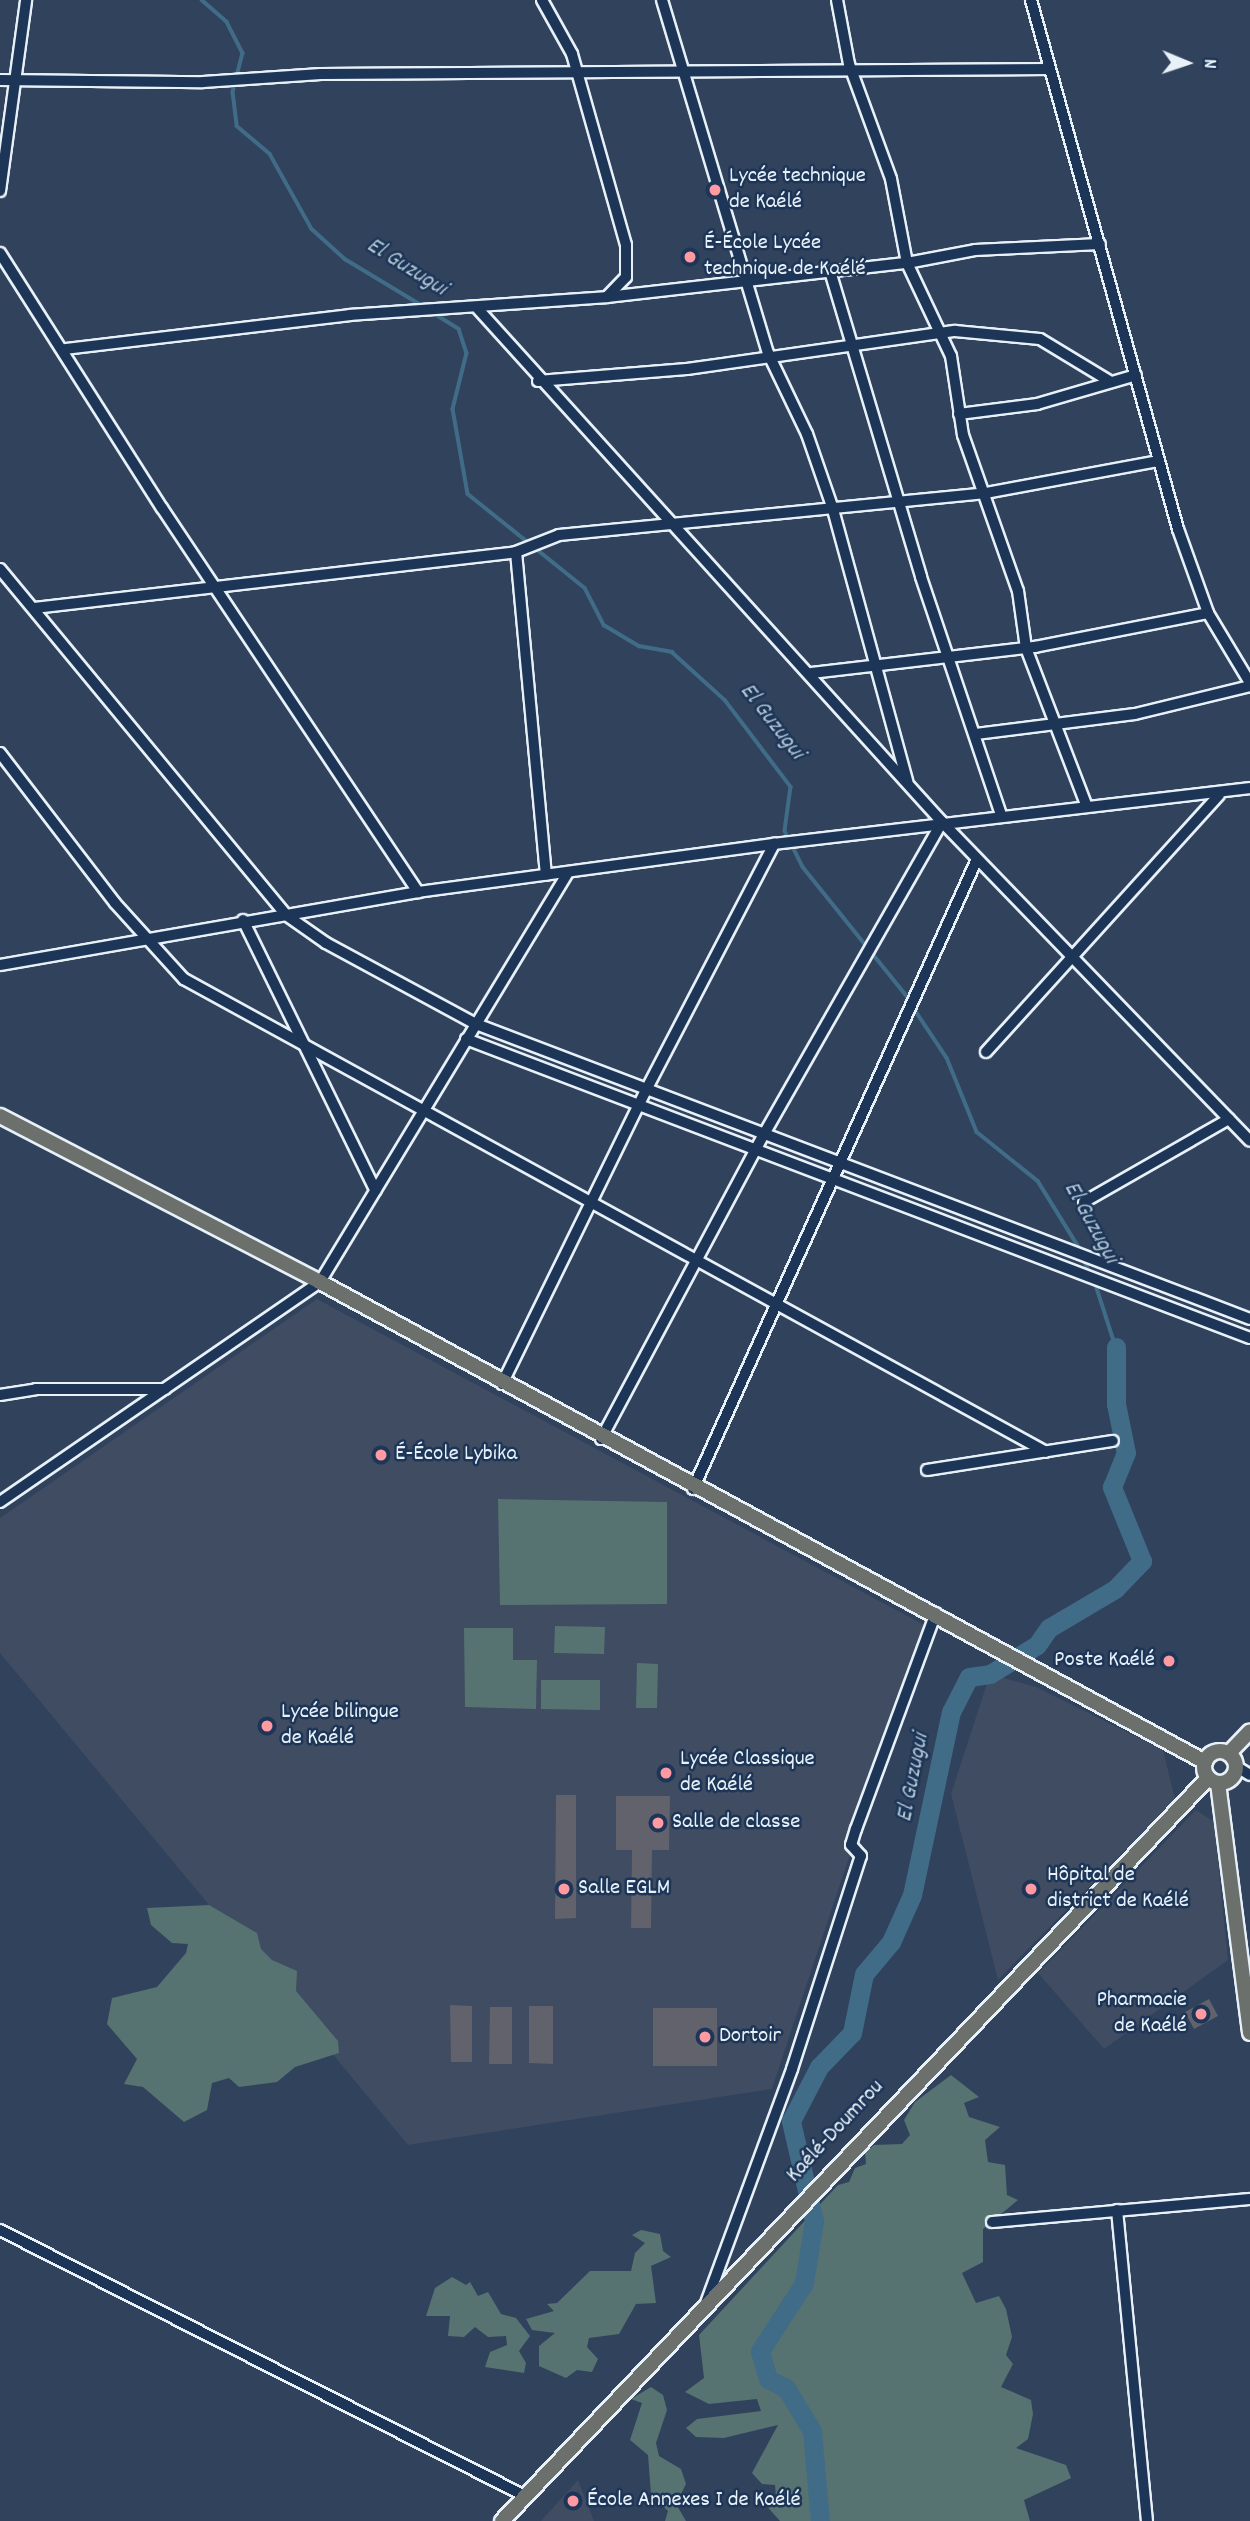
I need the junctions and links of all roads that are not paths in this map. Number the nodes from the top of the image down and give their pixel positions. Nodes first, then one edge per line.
1 (26, 0) edge
2 (542, 0) edge
3 (662, 0) edge
4 (836, 0) edge
5 (1031, 0) edge
6 (1050, 69) junction
7 (852, 72) junction
8 (577, 74) junction
9 (684, 75) junction
10 (0, 80) edge
11 (15, 80) junction
12 (0, 191) edge
13 (1100, 244) junction
14 (0, 253) edge
15 (906, 263) junction
16 (830, 271) junction
17 (747, 279) junction
18 (607, 297) junction
19 (478, 309) junction
20 (943, 332) junction
21 (850, 342) junction
22 (65, 349) junction
23 (768, 353) junction
24 (1136, 375) junction
25 (538, 381) junction
26 (1111, 382) junction
27 (959, 414) junction
28 (1158, 461) junction
29 (986, 493) junction
30 (900, 501) junction
31 (832, 506) junction
32 (675, 525) junction
33 (516, 552) junction
34 (0, 569) edge
35 (213, 585) junction
36 (35, 608) junction
37 (1208, 613) junction
38 (1026, 648) junction
39 (947, 654) junction
40 (879, 662) junction
41 (812, 673) junction
42 (1250, 684) edge
43 (1058, 725) junction
44 (976, 734) junction
45 (0, 753) edge
46 (908, 784) junction
47 (1250, 788) edge
48 (1219, 795) junction
49 (1087, 807) junction
50 (1001, 815) junction
51 (942, 822) junction
52 (774, 844) junction
53 (977, 859) junction
54 (568, 873) junction
55 (546, 875) junction
56 (418, 892) junction
57 (286, 915) junction
58 (243, 920) junction
59 (146, 937) junction
60 (1077, 956) junction
61 (0, 965) edge
62 (476, 1024) junction
63 (466, 1039) junction
64 (307, 1048) junction
65 (986, 1052) dead end
66 (645, 1092) junction
67 (639, 1105) junction
68 (422, 1113) junction
69 (0, 1116) edge
70 (1229, 1119) junction
71 (763, 1136) junction
72 (1250, 1141) edge
73 (757, 1150) junction
74 (837, 1163) junction
75 (830, 1177) junction
76 (375, 1189) junction
77 (1084, 1202) dead end
78 (589, 1205) junction
79 (695, 1262) junction
80 (320, 1282) junction
81 (776, 1301) junction
82 (1249, 1318) edge
83 (1250, 1338) edge
84 (502, 1384) junction
85 (166, 1389) junction
86 (0, 1395) edge
87 (601, 1439) junction
88 (1113, 1441) dead end
89 (1046, 1451) junction
90 (927, 1470) dead end
91 (693, 1489) junction
92 (0, 1502) edge
93 (936, 1613) junction
94 (1250, 1731) edge
95 (1229, 1753) junction
96 (1205, 1762) junction
97 (1243, 1771) edge
98 (1213, 1780) junction
99 (1250, 2032) edge
100 (1250, 2199) edge
101 (1116, 2210) junction
102 (992, 2222) dead end
103 (0, 2230) edge
104 (706, 2303) junction
105 (525, 2496) junction
106 (502, 2521) edge
107 (1147, 2521) edge

1 - 11 street
2 - 8 street
3 - 9 street
4 - 7 street
5 - 6 street
6 - 7 street
6 - 13 street
7 - 9 street
7 - 15 street
8 - 9 street
8 - 11 street
8 - 18 street
9 - 17 street
10 - 11 street
11 - 12 street
13 - 15 street
13 - 24 street
14 - 22 street
15 - 16 street
15 - 20 street
16 - 17 street
16 - 21 street
17 - 18 street
17 - 23 street
18 - 19 street
19 - 22 street
19 - 25 street
20 - 21 street
20 - 26 street
20 - 27 street
21 - 23 street
21 - 30 street
22 - 35 street
23 - 25 street
23 - 31 street
24 - 26 street
24 - 28 street
25 - 32 street
26 - 27 street
27 - 29 street
28 - 29 street
28 - 37 street
29 - 30 street
29 - 38 street
30 - 31 street
30 - 39 street
31 - 32 street
31 - 40 street
32 - 33 street
32 - 41 street
33 - 35 street
33 - 55 street
34 - 36 street
35 - 36 street
35 - 56 street
36 - 57 street
37 - 38 street
37 - 42 street
38 - 39 street
38 - 43 street
39 - 40 street
39 - 44 street
40 - 41 street
40 - 46 street
41 - 46 street
42 - 43 street
43 - 44 street
43 - 49 street
44 - 50 street
45 - 59 street
46 - 51 street
47 - 48 street
48 - 49 street
48 - 60 street
49 - 50 street
50 - 51 street
51 - 52 street
51 - 53 street
51 - 71 street
52 - 54 street
52 - 66 street
53 - 60 street
53 - 74 street
54 - 55 street
54 - 62 street
55 - 56 street
56 - 57 street
57 - 58 street
57 - 62 street
58 - 59 street
58 - 64 street
59 - 61 street
59 - 64 street
60 - 65 street
60 - 70 street
62 - 63 street
62 - 66 street
63 - 67 street
63 - 68 street
64 - 68 street
64 - 76 street
66 - 67 street
66 - 71 street
67 - 73 street
67 - 78 street
68 - 76 street
68 - 78 street
69 - 80 main road
70 - 72 street
70 - 77 street
71 - 73 street
71 - 74 street
73 - 75 street
73 - 79 street
74 - 75 street
74 - 82 street
75 - 81 street
75 - 83 street
76 - 80 street
78 - 79 street
78 - 84 street
79 - 81 street
79 - 87 street
80 - 84 main road
80 - 85 street
81 - 89 street
81 - 91 street
84 - 87 main road
85 - 86 street
85 - 92 street
87 - 91 main road
88 - 89 street
89 - 90 street
91 - 93 main road
93 - 96 main road
93 - 104 street
94 - 95 main road
95 - 96 main road
95 - 97 main road
96 - 98 main road
97 - 98 main road, Kaélé-Doumrou
98 - 99 main road
98 - 104 main road, Kaélé-Doumrou
100 - 101 street
101 - 102 street
101 - 107 street
103 - 105 street
104 - 105 main road, Kaélé-Doumrou
105 - 106 main road, Kaélé-Doumrou

